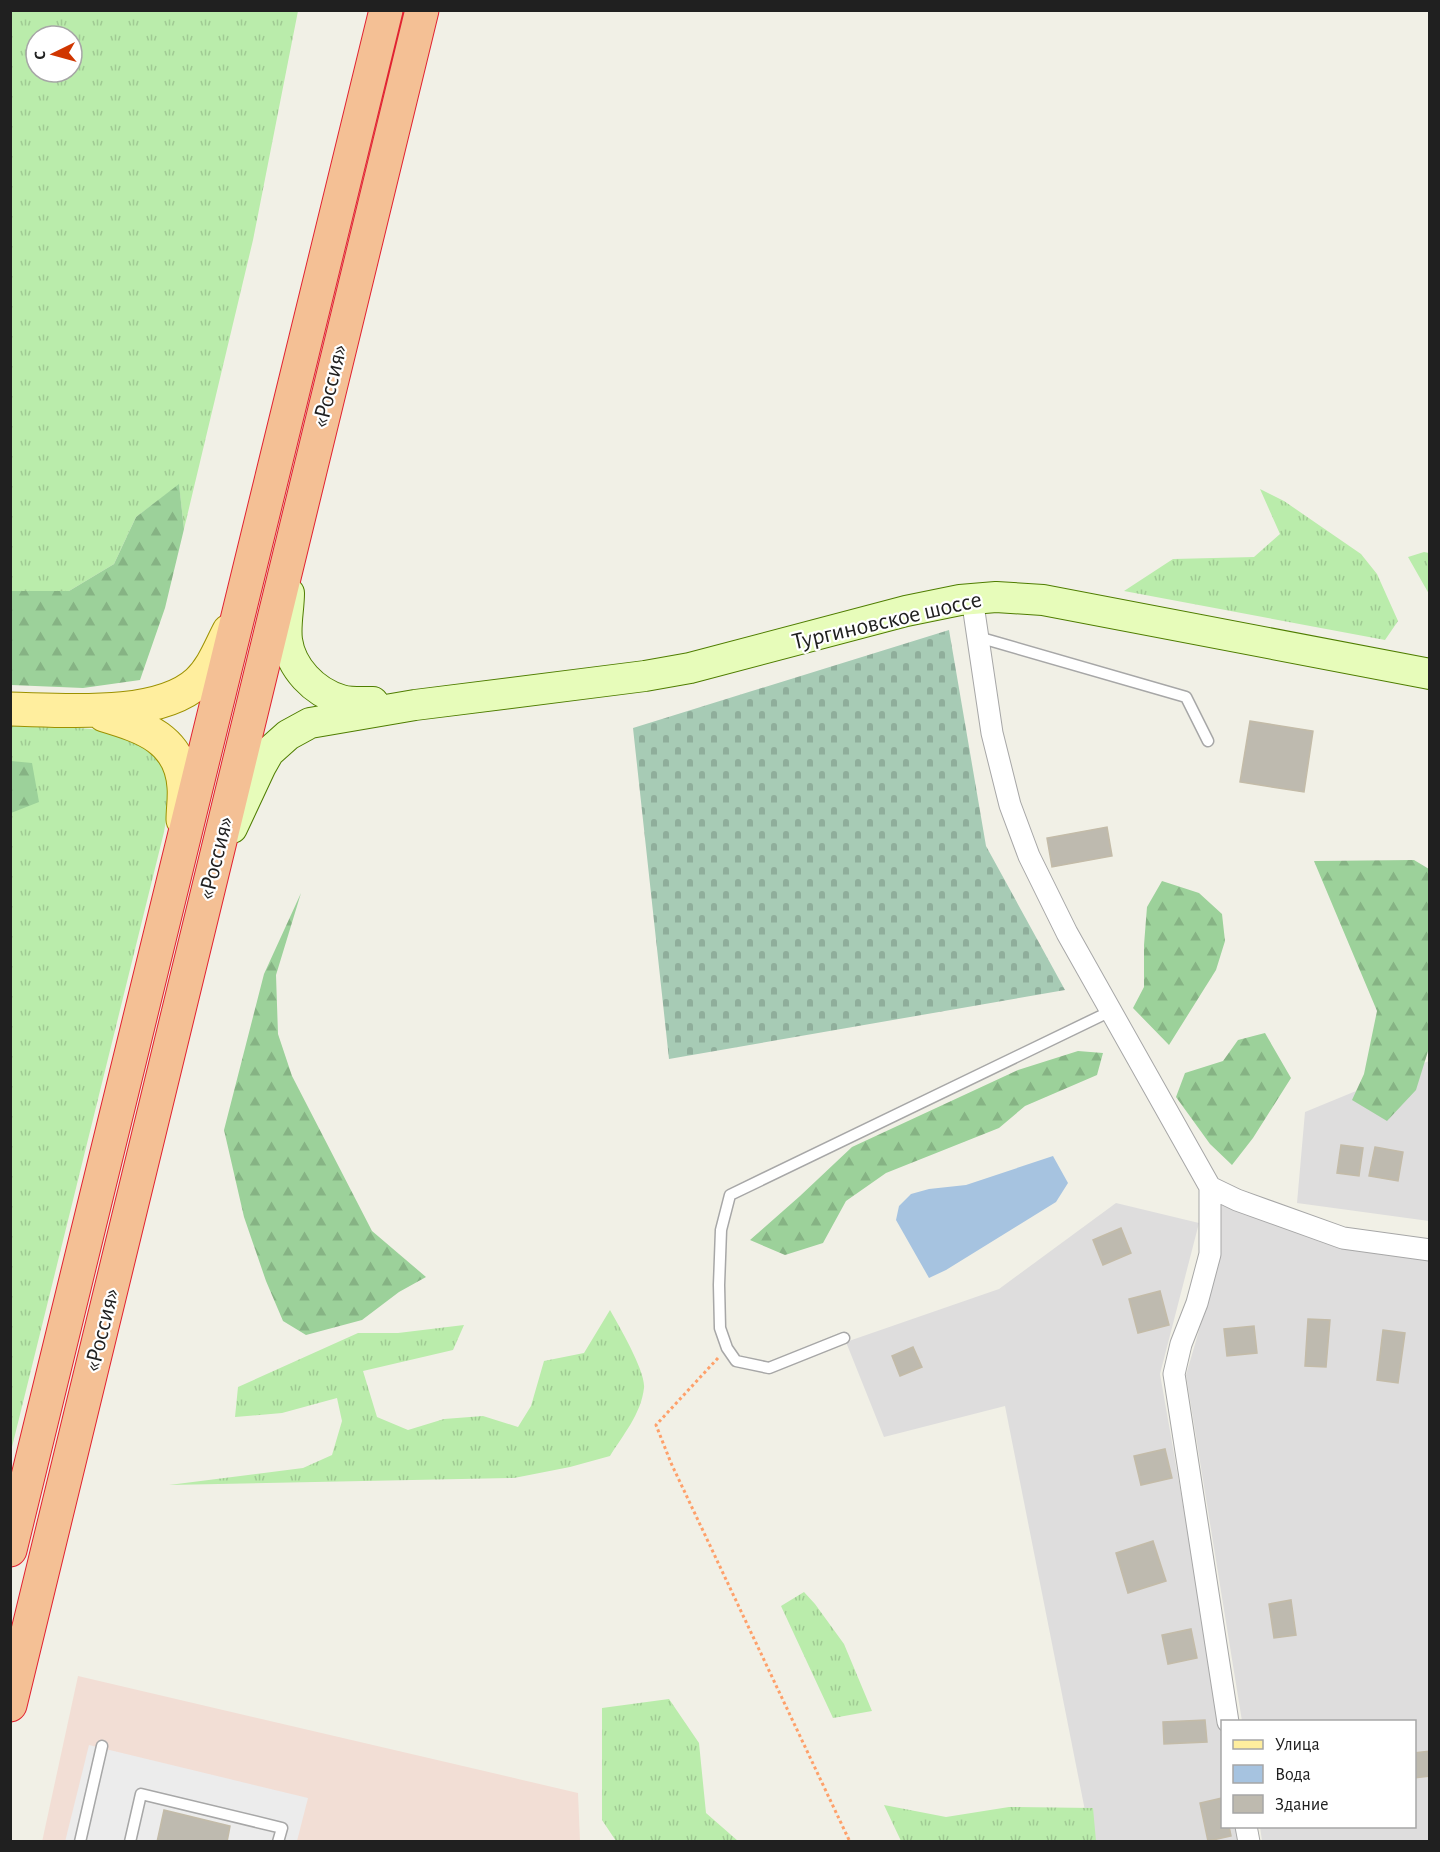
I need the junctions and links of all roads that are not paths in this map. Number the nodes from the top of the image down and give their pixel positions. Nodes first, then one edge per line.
1 (386, 11) edge
2 (422, 12) edge
3 (292, 542) junction
4 (972, 598) junction
5 (242, 605) junction
6 (978, 637) junction
7 (1430, 674) edge
8 (415, 705) junction
9 (10, 709) edge
10 (91, 711) junction
11 (1208, 741) dead end
12 (181, 856) junction
13 (215, 864) junction
14 (1111, 1011) junction
15 (1210, 1187) junction
16 (1430, 1250) edge
17 (844, 1338) dead end
18 (10, 1550) edge
19 (10, 1705) edge
20 (1228, 1720) edge
21 (102, 1746) dead end
22 (80, 1842) edge
23 (130, 1842) edge
24 (279, 1842) edge

1 - 5 highway, «Россия»
2 - 3 highway, «Россия»
3 - 8 main road, Тургиновское шоссе
3 - 13 highway, «Россия»
4 - 6 street
4 - 7 main road, Тургиновское шоссе
4 - 8 main road, Тургиновское шоссе
5 - 10 main road
5 - 12 highway, «Россия»
6 - 11 lane
6 - 14 street
8 - 13 main road, Тургиновское шоссе
9 - 10 main road
10 - 12 main road
12 - 18 highway, «Россия»
13 - 19 highway, «Россия»
14 - 15 street
14 - 17 lane
15 - 16 street
15 - 20 street
21 - 22 lane
23 - 24 lane

